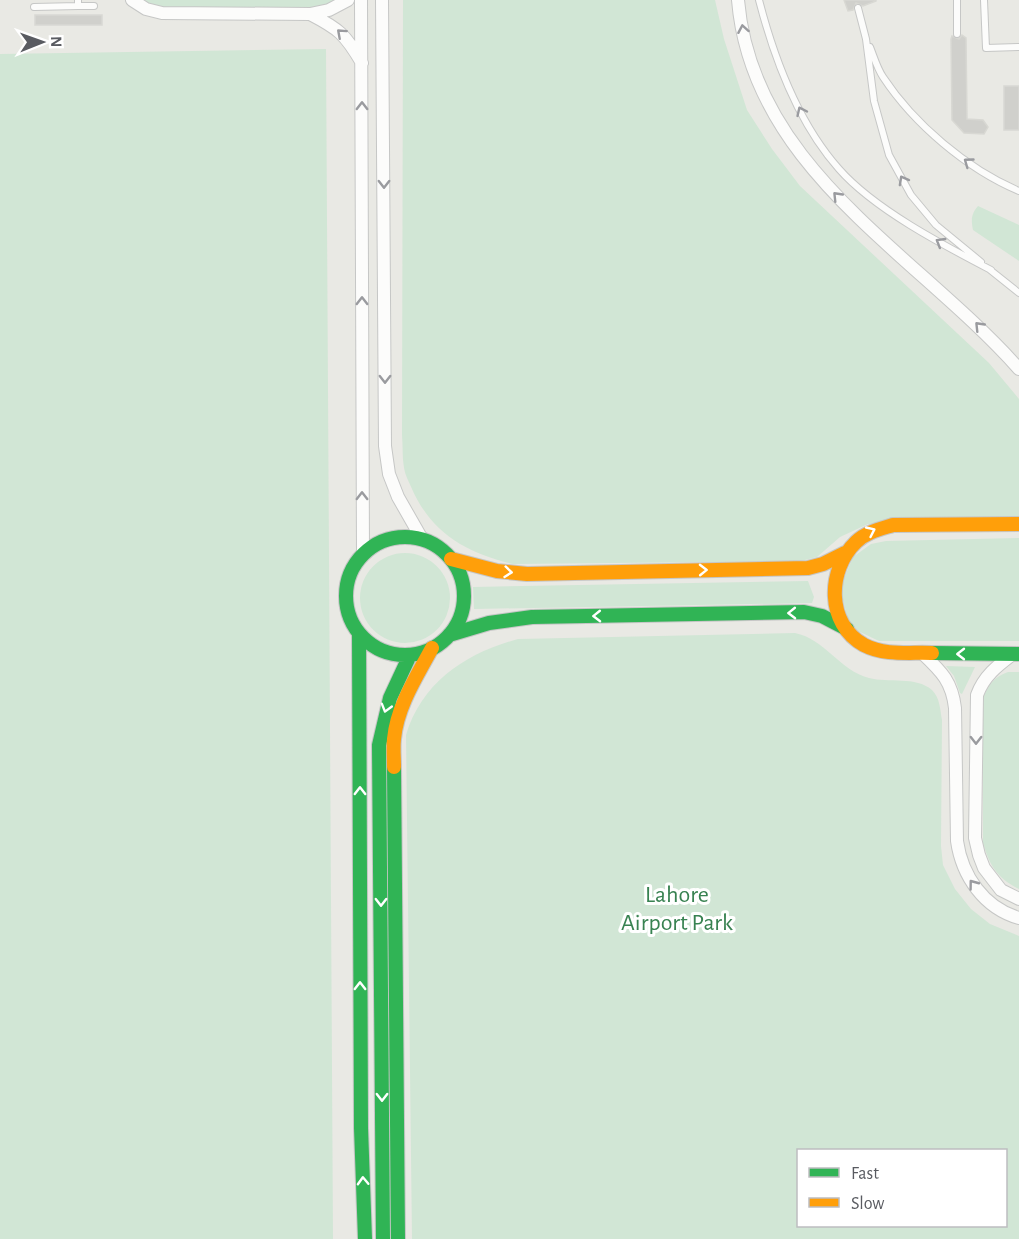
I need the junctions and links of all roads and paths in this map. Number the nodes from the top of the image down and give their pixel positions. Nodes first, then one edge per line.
1 (132, 0) edge
2 (348, 0) edge
3 (362, 0) edge
4 (383, 0) edge
5 (738, 0) edge
6 (759, 0) edge
7 (957, 0) edge
8 (984, 0) edge
9 (78, 3) edge
10 (94, 6) dead end
11 (34, 7) dead end
12 (858, 8) dead end
13 (310, 14) junction
14 (957, 34) dead end
15 (866, 39) junction
16 (1019, 47) edge
17 (362, 63) junction
18 (1019, 191) edge
19 (991, 270) junction
20 (1019, 293) edge
21 (1019, 369) edge
22 (1019, 524) edge
23 (422, 539) junction
24 (845, 553) junction
25 (363, 555) junction
26 (451, 559) junction
27 (847, 629) junction
28 (359, 633) junction
29 (449, 635) junction
30 (432, 648) junction
31 (923, 654) junction
32 (1016, 654) edge
33 (410, 655) junction
34 (1019, 899) edge
35 (1019, 918) edge
36 (365, 1239) edge
37 (383, 1239) edge
38 (398, 1239) edge

1 - 13 street
2 - 13 street
3 - 17 street
4 -> 23 street
21 -> 5 street
19 -> 6 lane
7 - 14 lane
8 - 16 lane
9 - 10 lane
9 - 11 lane
12 - 15 lane
17 -> 13 street
18 -> 15 lane
19 -> 15 lane
25 -> 17 street
19 - 20 lane
24 -> 22 street
23 - 25 street
23 - 26 street
26 -> 24 street
24 - 27 street
25 - 28 street
26 - 29 street
27 -> 29 street
27 - 31 street
28 - 33 street
36 -> 28 street
29 - 30 street
30 - 33 street
30 - 38 street
32 -> 31 street
35 -> 31 street
32 -> 34 street
33 -> 37 street

